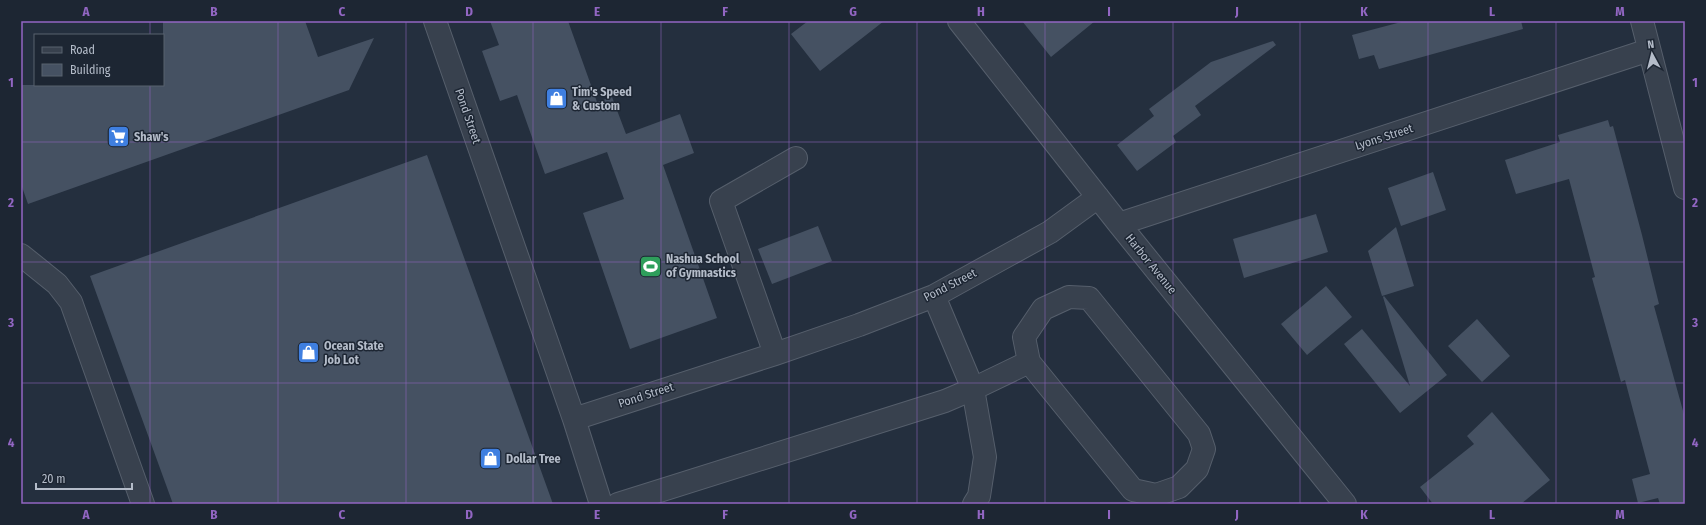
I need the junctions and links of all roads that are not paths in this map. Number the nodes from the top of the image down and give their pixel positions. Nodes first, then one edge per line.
1 (435, 21) edge
2 (959, 21) edge
3 (1642, 21) edge
4 (1649, 50) junction
5 (796, 158) dead end
6 (1685, 188) edge
7 (1098, 197) junction
8 (1119, 224) junction
9 (21, 255) edge
10 (934, 296) junction
11 (775, 354) junction
12 (1029, 362) junction
13 (973, 389) junction
14 (574, 418) junction
15 (142, 504) edge
16 (601, 504) edge
17 (618, 504) edge
18 (974, 504) edge
19 (1345, 504) edge

1 - 14 street, Pond Street
2 - 7 street, Harbor Avenue
3 - 4 street
4 - 6 street
4 - 8 street, Lyons Street
5 - 11 street
7 - 8 street, Harbor Avenue
7 - 10 street, Pond Street
8 - 19 street, Harbor Avenue
9 - 15 street
10 - 11 street, Pond Street
10 - 13 street
11 - 14 street, Pond Street
12 - 12 street
12 - 13 street
13 - 17 street
13 - 18 street
14 - 16 street

